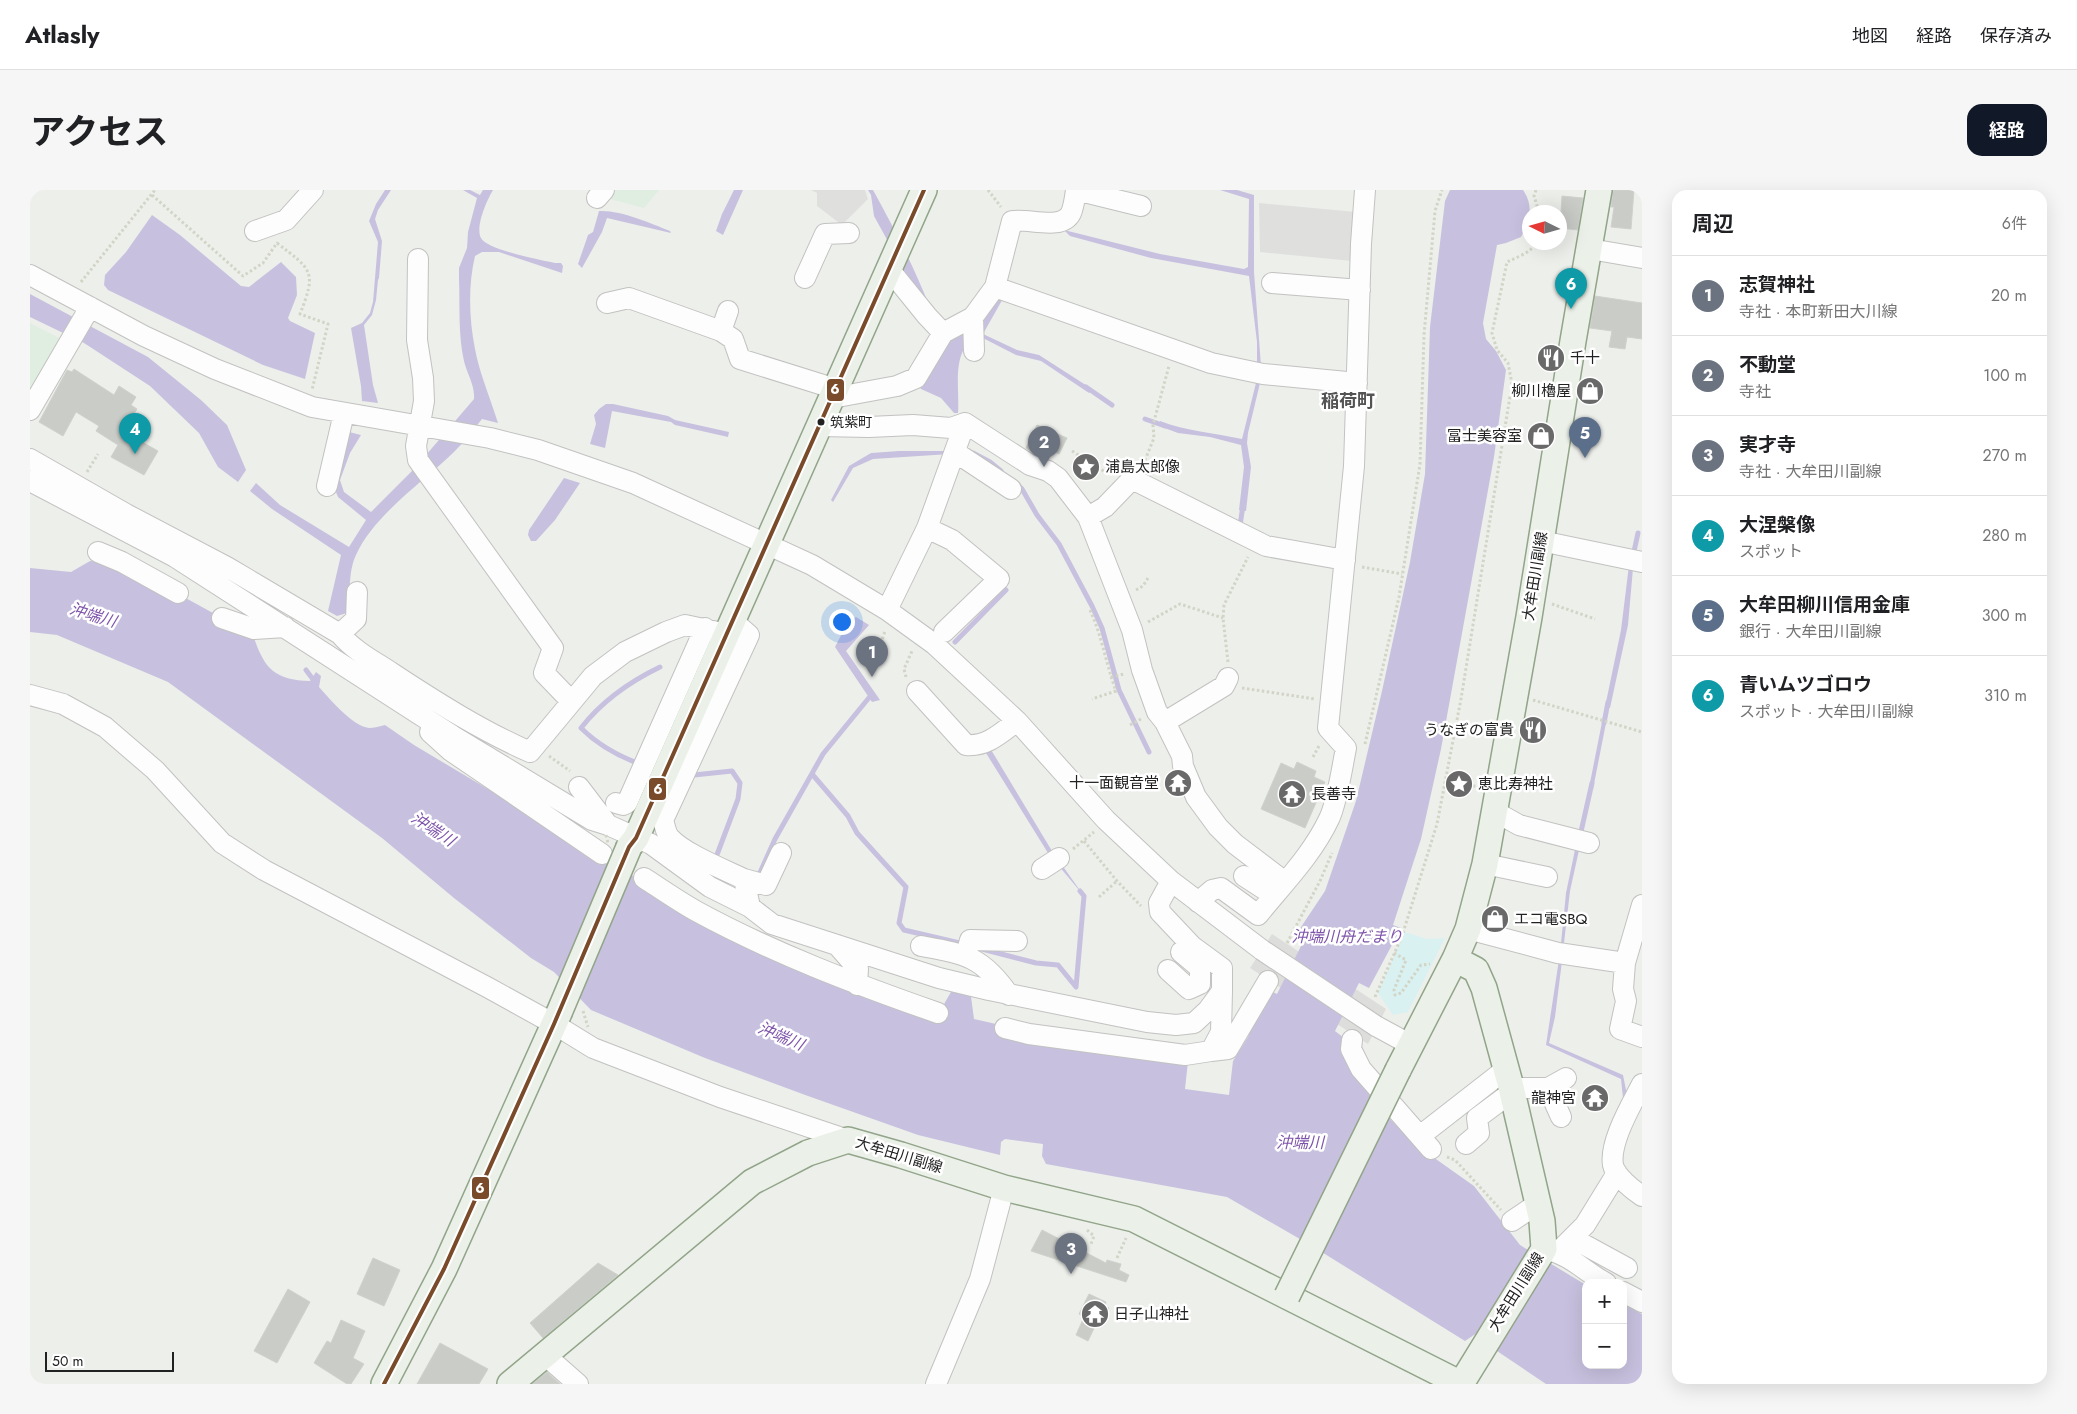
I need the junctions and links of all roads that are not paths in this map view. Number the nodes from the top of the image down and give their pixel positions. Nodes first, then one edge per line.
1 (313, 190) edge
2 (924, 190) edge
3 (1076, 190) edge
4 (1365, 190) edge
5 (1599, 190) edge
6 (1142, 206) dead end
7 (255, 232) dead end
8 (850, 233) dead end
9 (1590, 249) junction
10 (1642, 258) edge
11 (418, 259) dead end
12 (889, 269) junction
13 (30, 275) edge
14 (805, 278) dead end
15 (1272, 282) dead end
16 (1002, 290) junction
17 (1360, 290) junction
18 (607, 303) dead end
19 (728, 311) dead end
20 (86, 313) junction
21 (973, 317) junction
22 (721, 331) junction
23 (944, 332) junction
24 (974, 351) dead end
25 (1357, 383) junction
26 (834, 394) junction
27 (30, 410) edge
28 (344, 413) junction
29 (965, 423) junction
30 (420, 426) junction
31 (818, 426) junction
32 (956, 449) junction
33 (30, 459) edge
34 (30, 481) edge
35 (327, 486) dead end
36 (1011, 489) dead end
37 (1088, 517) junction
38 (109, 522) junction
39 (927, 528) junction
40 (1541, 541) junction
41 (766, 544) junction
42 (98, 552) dead end
43 (1636, 561) edge
44 (1344, 562) junction
45 (156, 580) junction
46 (357, 592) dead end
47 (178, 593) dead end
48 (887, 610) junction
49 (222, 618) dead end
50 (285, 627) junction
51 (722, 628) junction
52 (944, 632) dead end
53 (338, 633) junction
54 (322, 652) junction
55 (1226, 682) road end
56 (917, 691) road end
57 (30, 695) edge
58 (571, 701) junction
59 (425, 718) junction
60 (1017, 721) junction
61 (1165, 722) junction
62 (453, 736) junction
63 (512, 744) junction
64 (579, 787) dead end
65 (616, 803) dead end
66 (1493, 814) junction
67 (608, 825) junction
68 (1532, 834) dead end
69 (632, 842) junction
70 (1582, 842) dead end
71 (782, 853) dead end
72 (602, 854) dead end
73 (1059, 858) road end
74 (1485, 864) junction
75 (1042, 869) dead end
76 (1244, 876) dead end
77 (1546, 877) dead end
78 (644, 878) dead end
79 (744, 879) junction
80 (1280, 879) junction
81 (1171, 881) junction
82 (710, 887) junction
83 (1198, 902) junction
84 (1642, 905) edge
85 (750, 907) junction
86 (1172, 925) junction
87 (1468, 929) junction
88 (1017, 940) dead end
89 (763, 945) junction
90 (837, 945) junction
91 (921, 946) dead end
92 (968, 947) junction
93 (1446, 962) junction
94 (1625, 964) junction
95 (1168, 970) dead end
96 (1268, 981) dead end
97 (857, 985) junction
98 (1222, 991) junction
99 (1009, 995) junction
100 (938, 1013) dead end
101 (556, 1018) junction
102 (1005, 1028) dead end
103 (1642, 1037) edge
104 (1352, 1040) dead end
105 (1411, 1045) junction
106 (1211, 1051) junction
107 (1566, 1078) dead end
108 (1510, 1083) junction
109 (1642, 1084) edge
110 (1548, 1088) junction
111 (1561, 1117) dead end
112 (848, 1140) junction
113 (1466, 1144) dead end
114 (1617, 1173) junction
115 (1004, 1188) junction
116 (1642, 1196) edge
117 (1537, 1204) junction
118 (1512, 1222) road end
119 (1558, 1246) junction
120 (1627, 1268) dead end
121 (1599, 1279) edge
122 (1627, 1294) edge
123 (1287, 1296) junction
124 (1642, 1302) edge
125 (545, 1355) junction
126 (1462, 1381) edge
127 (384, 1384) edge
128 (510, 1384) edge
129 (578, 1384) edge
130 (936, 1384) edge

1 - 7 street
2 - 12 main road
3 - 6 street
3 - 16 street
4 - 17 street
5 - 9 main road, 大牟田川副線
8 - 14 street
9 - 10 street
9 - 40 main road, 大牟田川副線
11 - 30 street
12 - 23 street
12 - 26 main road
13 - 20 street
15 - 17 street
16 - 21 street
16 - 25 street
17 - 25 street
18 - 22 street
19 - 22 street
20 - 27 street
20 - 28 street
21 - 23 street
21 - 24 street
22 - 26 street
23 - 26 street
25 - 44 street
26 - 31 main road
28 - 30 street
28 - 35 street
29 - 31 street
29 - 32 street
29 - 37 street
30 - 41 street
30 - 58 street
31 - 41 main road
32 - 36 street
32 - 39 street
33 - 53 street
34 - 38 street
37 - 44 street
37 - 61 street
38 - 45 street
38 - 50 street
39 - 48 street
39 - 52 street
40 - 43 street
40 - 66 main road, 大牟田川副線
41 - 48 street
41 - 51 main road
42 - 45 street
44 - 80 street
45 - 47 street
46 - 53 street
48 - 60 street
49 - 50 street
50 - 54 street
51 - 58 street
51 - 65 street
51 - 69 main road
51 - 79 street
53 - 54 street
53 - 63 street
54 - 59 street
55 - 61 street
56 - 60 street
57 - 101 street
58 - 63 street
59 - 62 street
59 - 72 street
60 - 81 street
61 - 80 street
62 - 63 street
62 - 67 street
64 - 67 street
66 - 68 street
66 - 70 street
66 - 74 main road, 大牟田川副線
67 - 69 street
69 - 82 street
69 - 101 main road, bridge
71 - 79 street
73 - 75 street
74 - 77 street
74 - 87 main road, 大牟田川副線
76 - 80 street
78 - 89 street
79 - 85 street
80 - 83 street
81 - 83 street
81 - 86 street
82 - 85 street
82 - 89 street
83 - 105 street, bridge
84 - 94 street
85 - 90 street
86 - 95 street
86 - 98 street
87 - 93 main road, 大牟田川副線
87 - 94 street
88 - 92 street
89 - 97 street
90 - 97 street
90 - 99 street
91 - 92 street
92 - 99 street
93 - 105 main road, 大牟田川副線
93 - 108 main road, 大牟田川副線
94 - 103 street
96 - 106 street
97 - 100 street
98 - 99 street
98 - 106 street
101 - 112 street
101 - 127 main road
102 - 106 street
104 - 108 street
105 - 123 main road, 大牟田川副線, bridge
107 - 110 street
108 - 110 street
108 - 113 street
108 - 117 main road, 大牟田川副線
109 - 114 street
110 - 111 street
112 - 115 main road, 大牟田川副線
112 - 125 main road, 大牟田川副線
114 - 116 street
114 - 119 street
115 - 123 main road, 大牟田川副線
115 - 130 street
117 - 118 street
117 - 119 main road, 大牟田川副線
119 - 120 street
119 - 121 street
119 - 126 main road, 大牟田川副線
122 - 124 street
123 - 126 main road, 大牟田川副線
125 - 128 main road, 大牟田川副線
125 - 129 street

